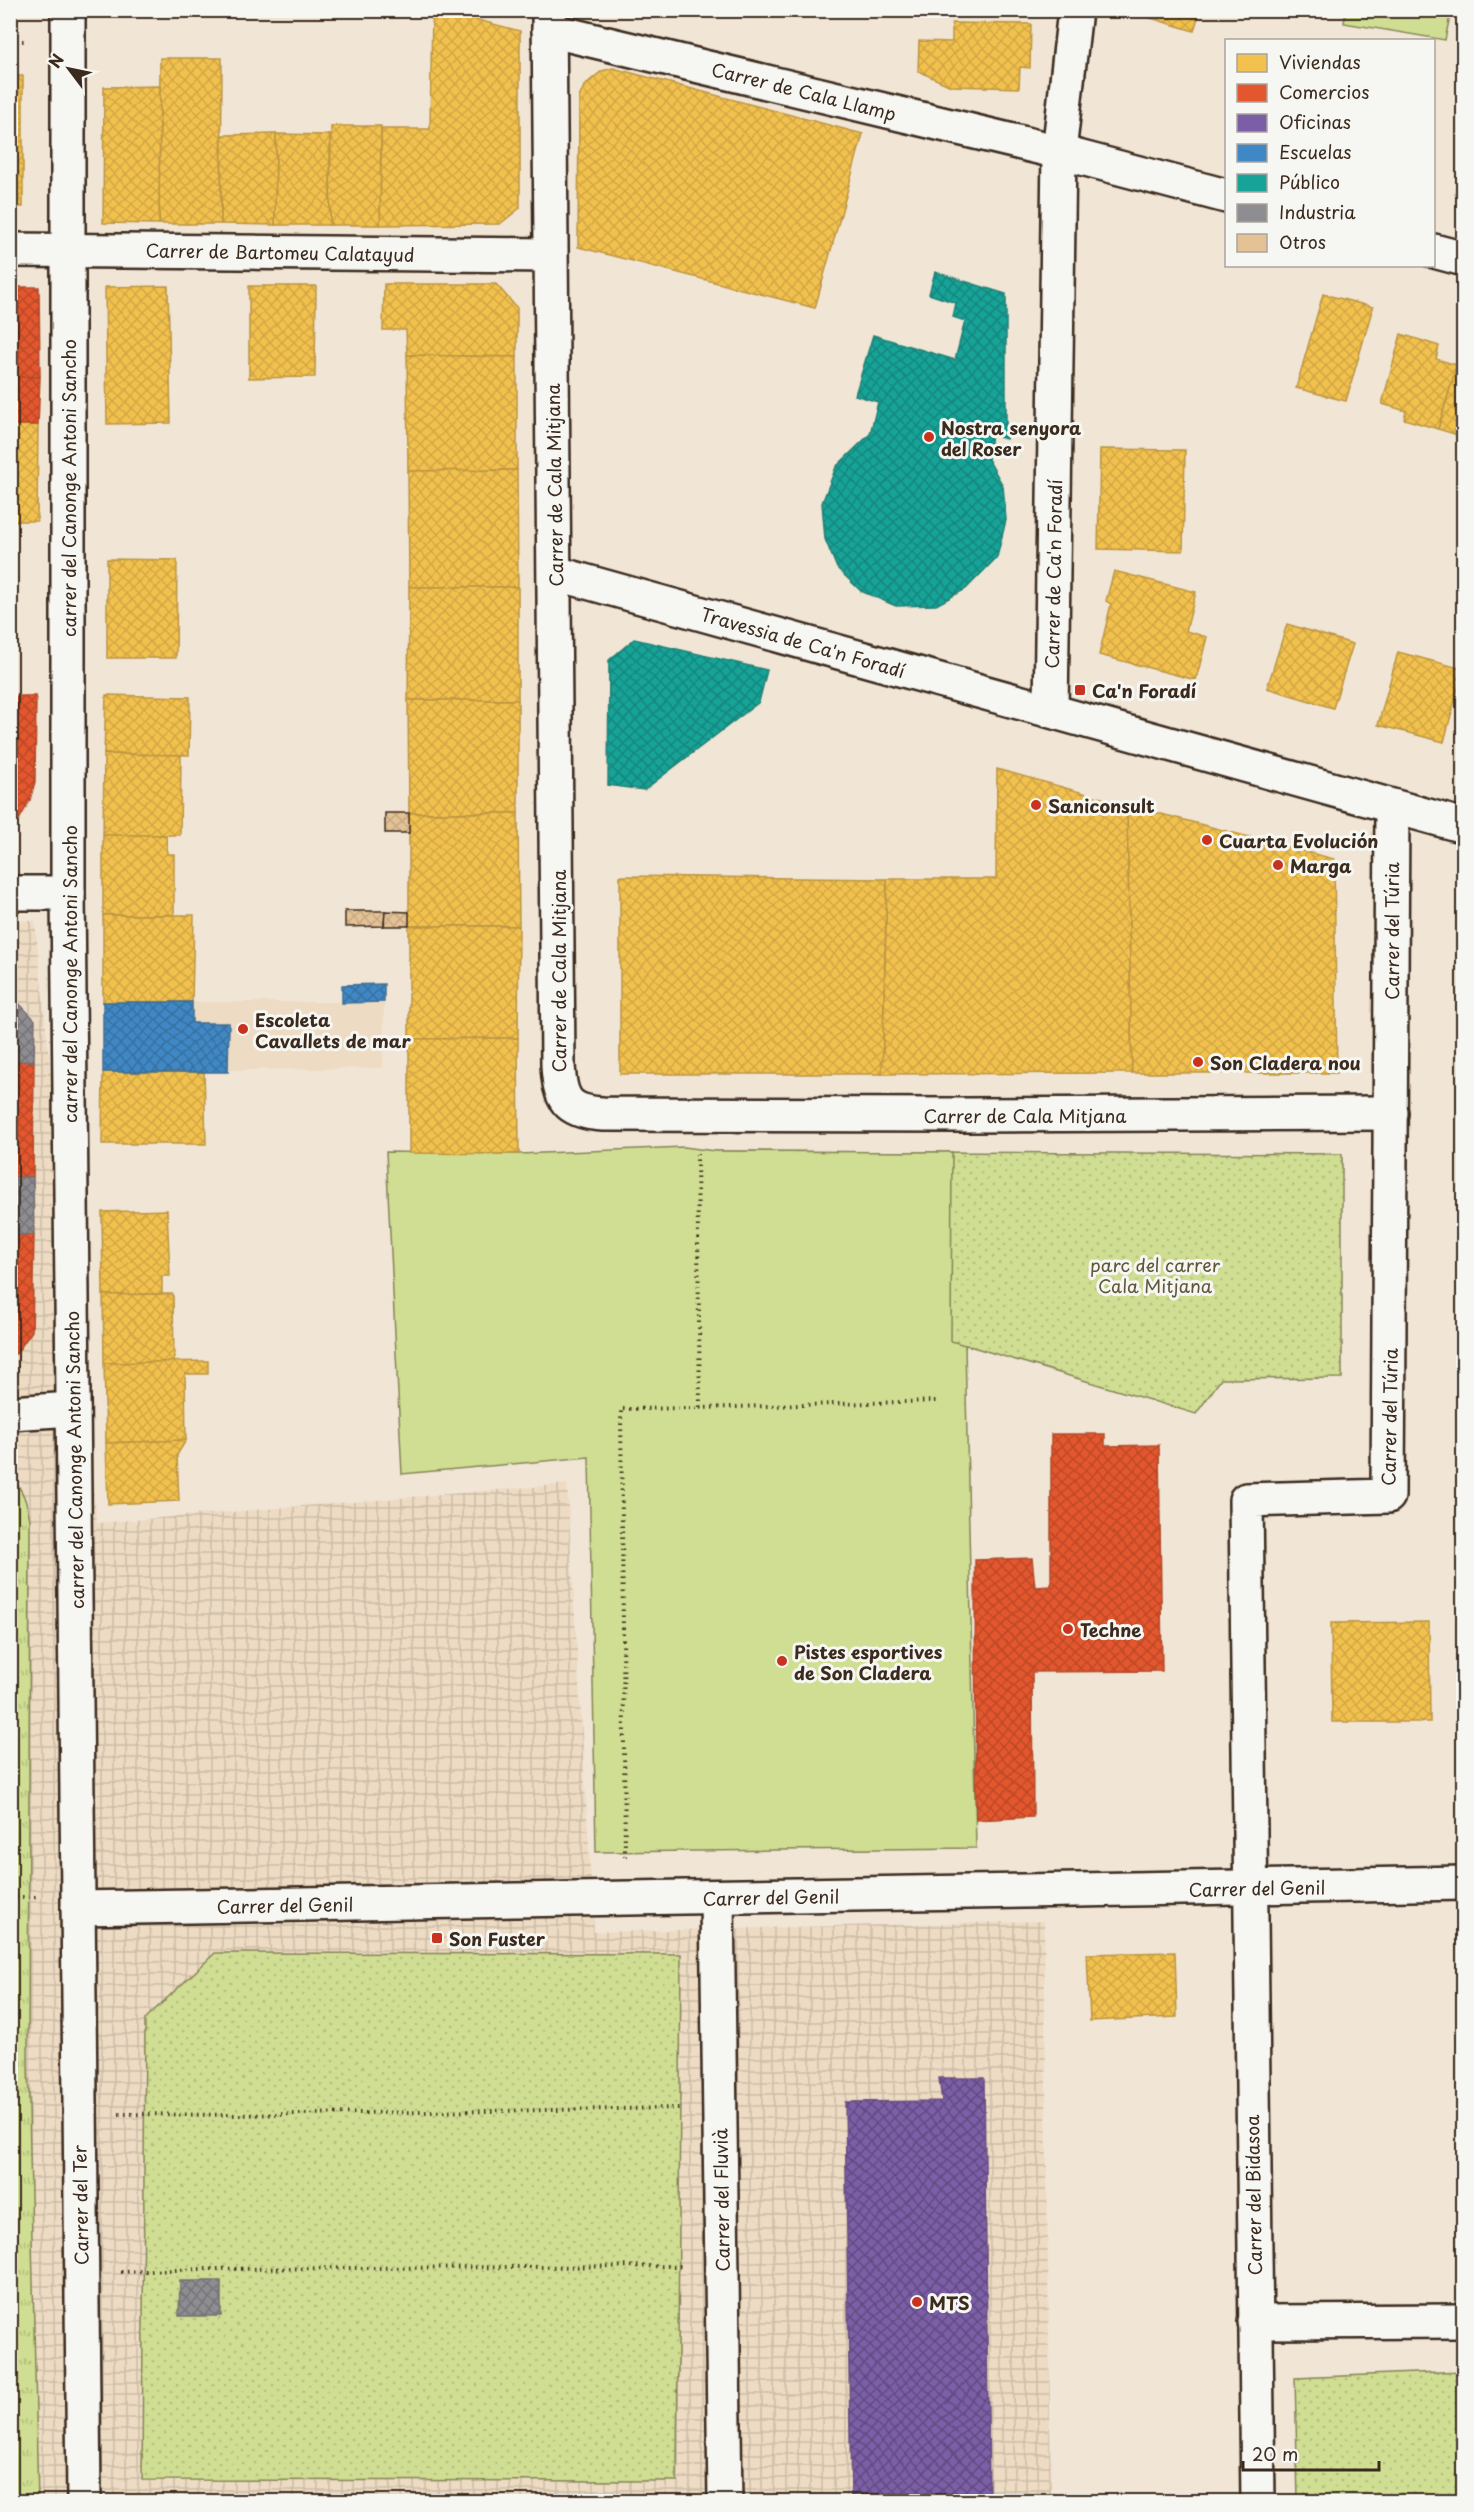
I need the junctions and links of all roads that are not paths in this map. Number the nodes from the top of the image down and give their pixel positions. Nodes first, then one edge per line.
1 (1075, 10) edge
2 (549, 20) edge
3 (69, 26) edge
4 (1059, 152) junction
5 (1225, 195) edge
6 (10, 250) edge
7 (67, 250) junction
8 (1435, 251) edge
9 (550, 255) junction
10 (1464, 259) edge
11 (555, 573) junction
12 (1051, 710) junction
13 (1392, 807) junction
14 (1464, 826) edge
15 (10, 893) edge
16 (68, 893) junction
17 (1391, 1113) junction
18 (73, 1409) junction
19 (10, 1413) edge
20 (1464, 1883) edge
21 (1249, 1888) junction
22 (717, 1898) junction
23 (78, 1908) junction
24 (1464, 2320) edge
25 (1255, 2322) junction
26 (84, 2502) edge
27 (725, 2502) edge
28 (1258, 2502) edge

1 - 4 street, Carrer de Ca'n Foradí
2 - 4 street, Carrer de Cala Llamp
2 - 9 street, Carrer de Cala Mitjana
3 - 7 street, carrer del Canonge Antoni Sancho
4 - 5 street, Carrer de Cala Llamp
4 - 12 street, Carrer de Ca'n Foradí
6 - 7 street, Carrer de Bartomeu Calatayud
7 - 9 street, Carrer de Bartomeu Calatayud
7 - 16 street, carrer del Canonge Antoni Sancho
8 - 10 street
9 - 11 street, Carrer de Cala Mitjana
11 - 12 street, Travessia de Ca'n Foradí
11 - 17 street, Carrer de Cala Mitjana
12 - 13 street
13 - 14 street
13 - 17 street, Carrer del Túria
15 - 16 street
16 - 18 street, carrer del Canonge Antoni Sancho
17 - 21 street, Carrer del Túria
18 - 19 street
18 - 23 street, carrer del Canonge Antoni Sancho
20 - 21 street, Carrer del Genil
21 - 22 street, Carrer del Genil
21 - 25 street, Carrer del Bidasoa
22 - 23 street, Carrer del Genil
22 - 27 street, Carrer del Fluvià
23 - 26 street, Carrer del Ter
24 - 25 street
25 - 28 street, Carrer del Bidasoa

